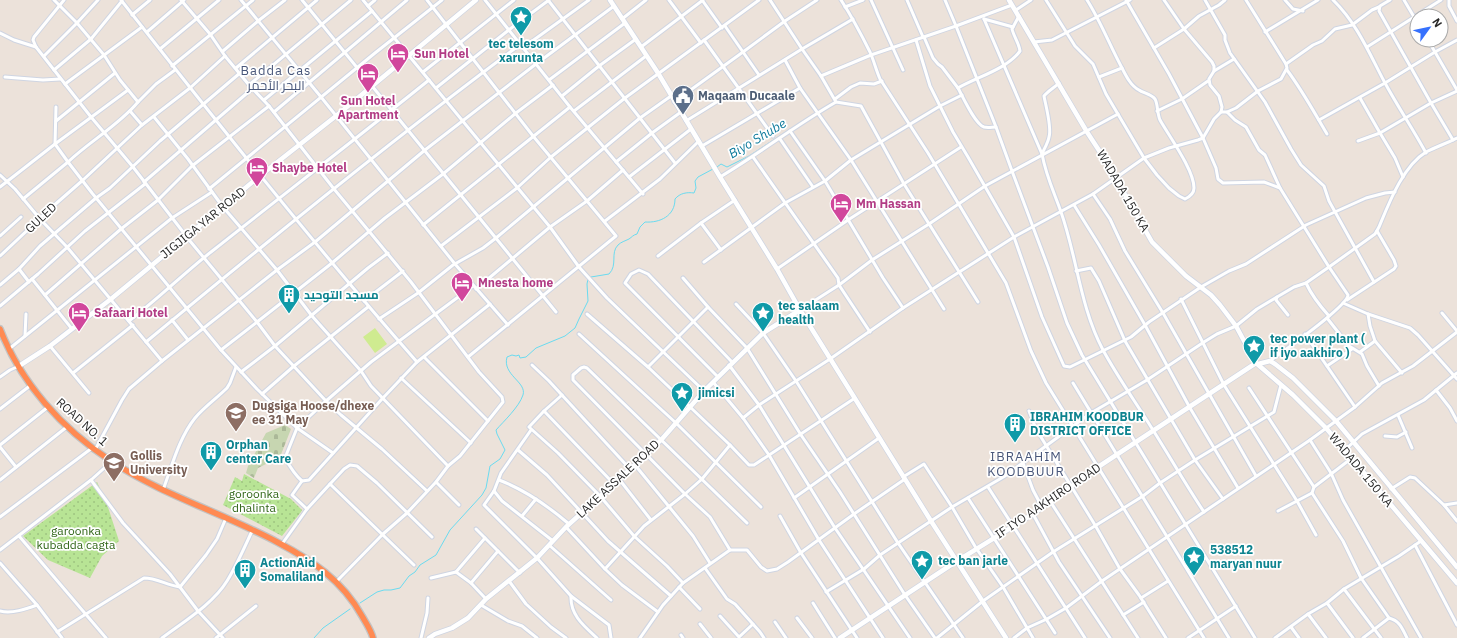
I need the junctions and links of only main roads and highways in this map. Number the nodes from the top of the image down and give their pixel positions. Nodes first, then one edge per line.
1 (0, 328) edge
2 (2, 339) edge
3 (372, 636) edge

1 - 2 highway, ROAD NO. 1
2 - 3 highway, ROAD NO. 1

